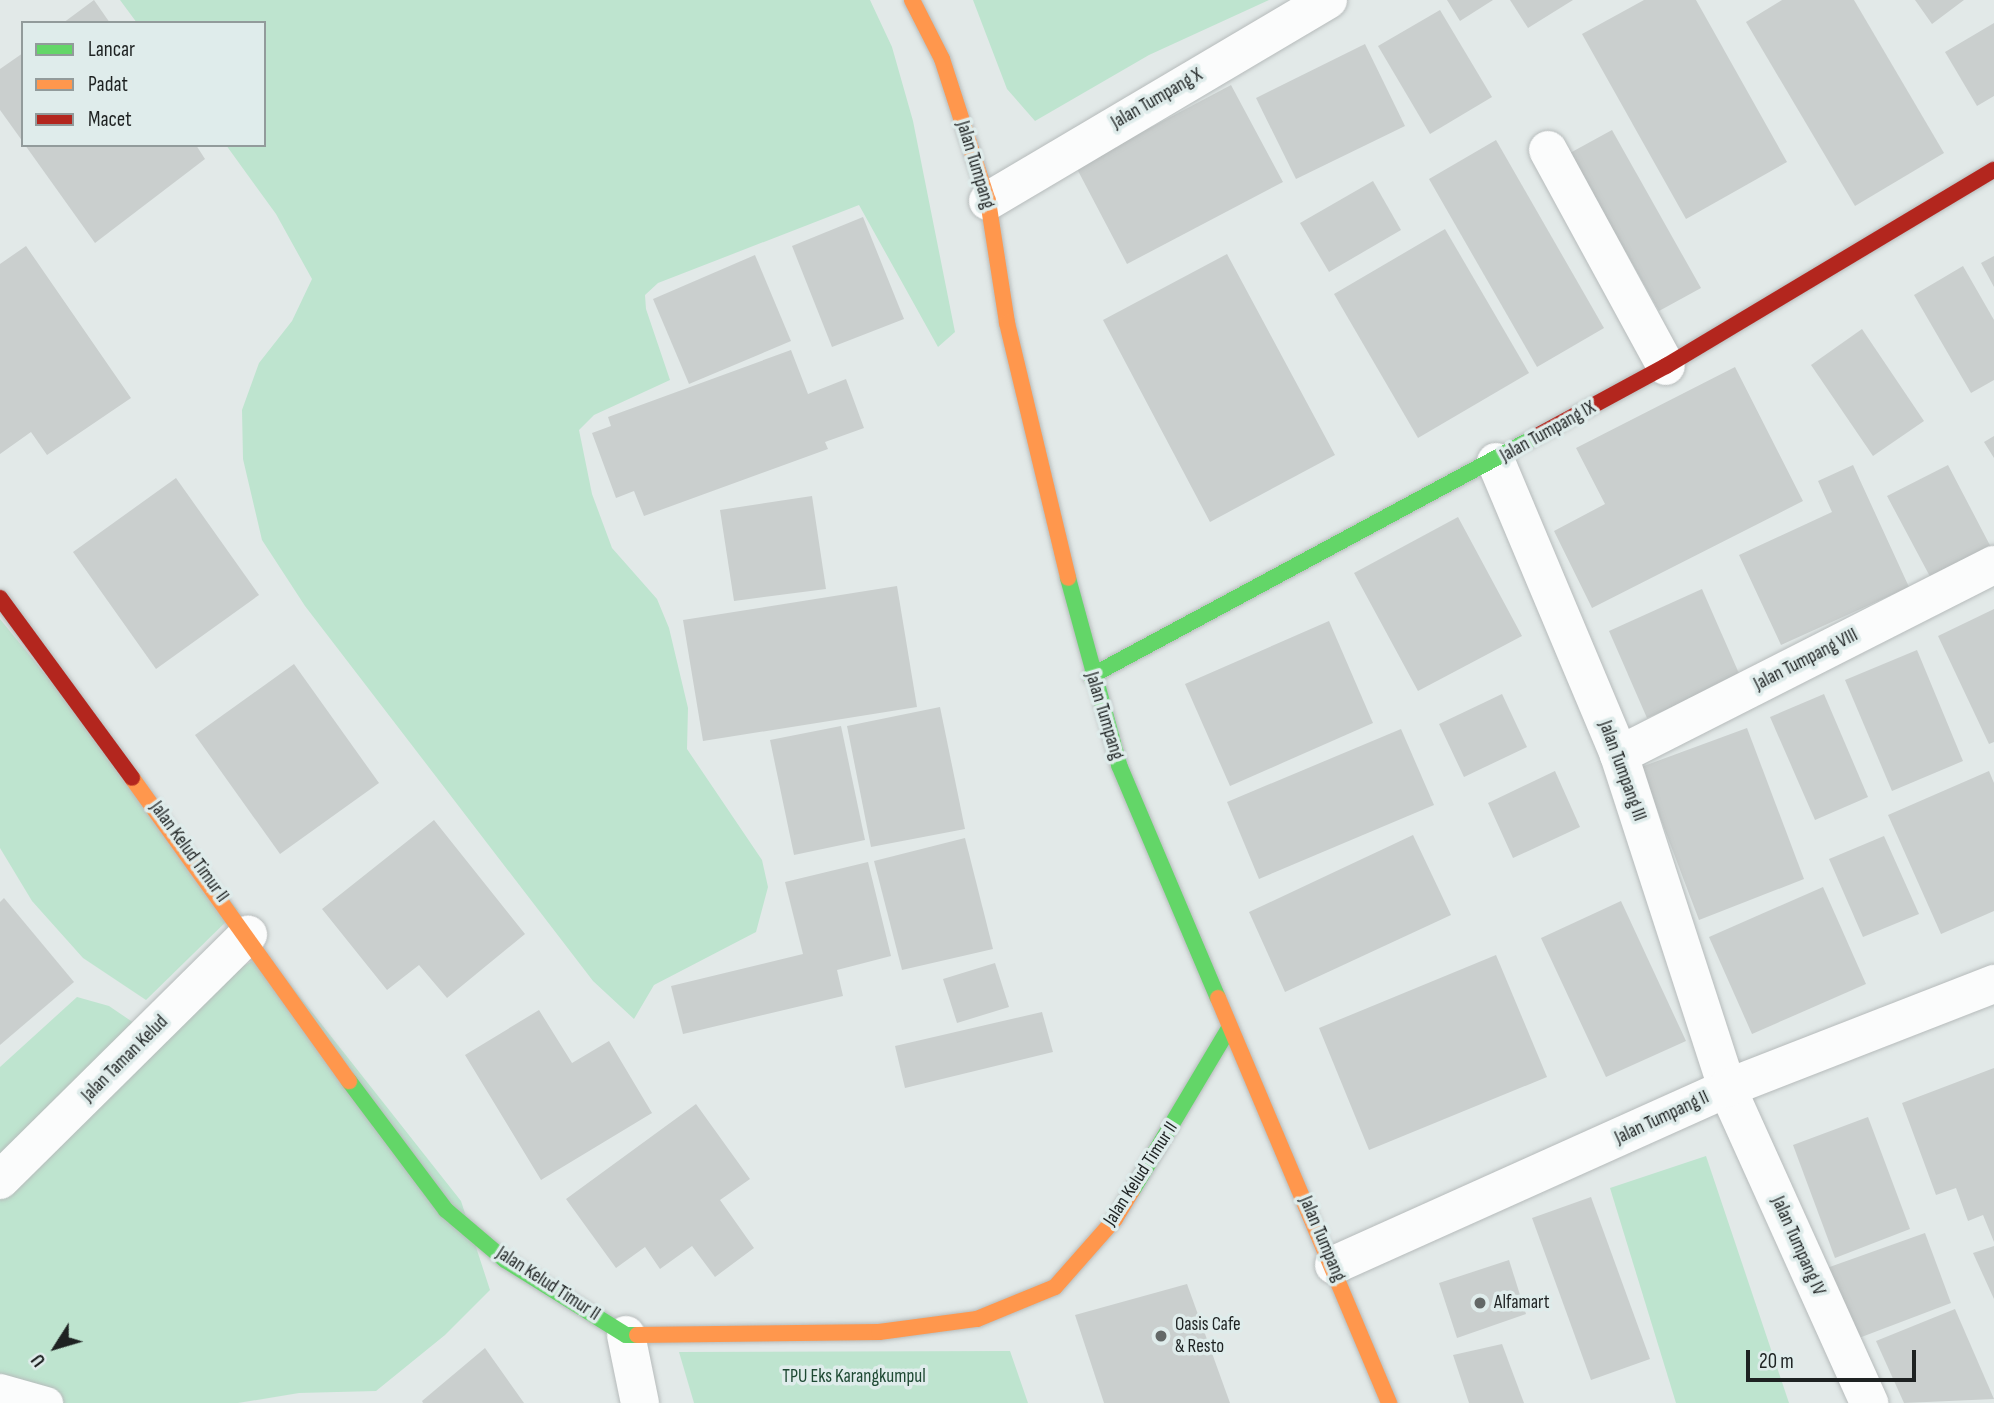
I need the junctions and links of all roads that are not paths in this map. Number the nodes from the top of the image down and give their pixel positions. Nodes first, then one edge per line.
1 (912, 0) edge
2 (1328, 0) edge
3 (1548, 150) dead end
4 (1994, 170) edge
5 (988, 201) junction
6 (1666, 366) junction
7 (1496, 462) junction
8 (1994, 565) edge
9 (0, 597) edge
10 (1091, 676) junction
11 (1619, 755) junction
12 (248, 935) junction
13 (1994, 984) edge
14 (1229, 1028) junction
15 (1727, 1088) junction
16 (0, 1180) edge
17 (1334, 1265) junction
18 (626, 1335) junction
19 (0, 1390) edge
20 (46, 1403) edge
21 (639, 1403) edge
22 (1389, 1403) edge
23 (1869, 1403) edge

1 - 5 street, Jalan Tumpang
2 - 5 street, Jalan Tumpang X
3 - 6 street
4 - 6 street, Jalan Tumpang IX
5 - 10 street, Jalan Tumpang
6 - 7 street, Jalan Tumpang IX
7 - 10 street, Jalan Tumpang IX
7 - 11 street, Jalan Tumpang III
8 - 11 street, Jalan Tumpang VIII
9 - 12 street, Jalan Kelud Timur II
10 - 14 street, Jalan Tumpang
11 - 15 street, Jalan Tumpang III
12 - 16 street, Jalan Taman Kelud
12 - 18 street, Jalan Kelud Timur II
13 - 15 street, Jalan Tumpang II
14 - 17 street, Jalan Tumpang
14 - 18 street, Jalan Kelud Timur II
15 - 17 street, Jalan Tumpang II
15 - 23 street, Jalan Tumpang IV
17 - 22 street, Jalan Tumpang
18 - 21 street
19 - 20 lane

